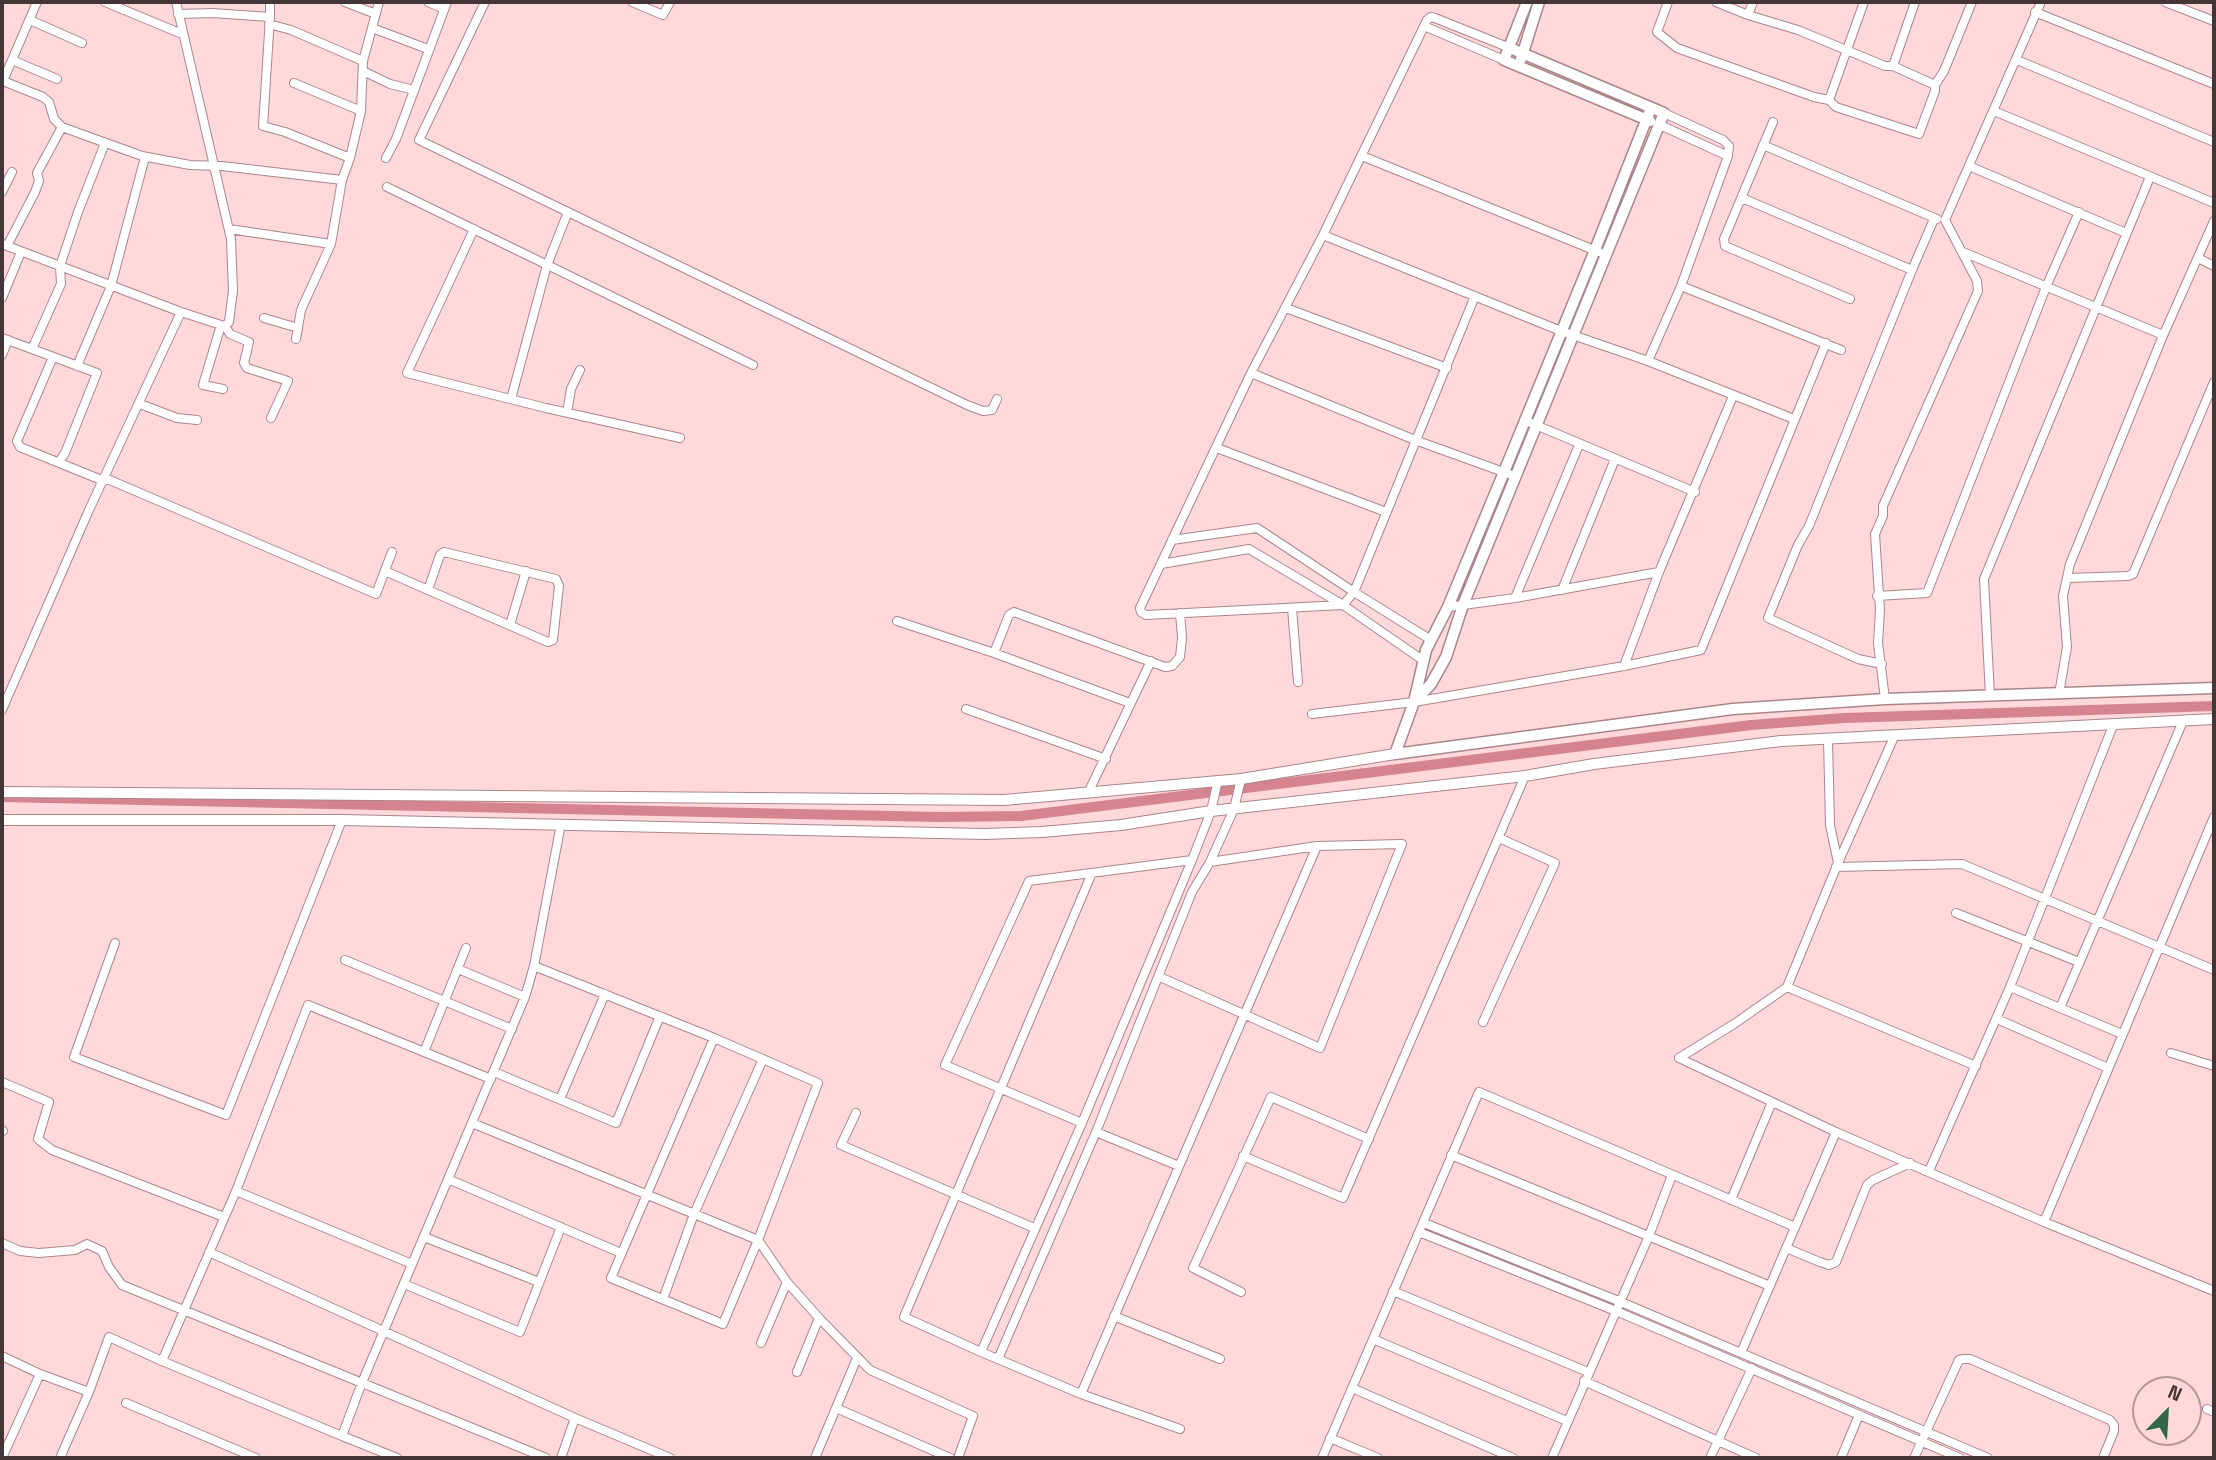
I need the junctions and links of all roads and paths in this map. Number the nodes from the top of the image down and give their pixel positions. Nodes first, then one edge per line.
1 (37, 2) edge
2 (105, 2) edge
3 (176, 2) edge
4 (270, 2) edge
5 (345, 2) edge
6 (379, 2) edge
7 (428, 2) edge
8 (485, 2) edge
9 (632, 2) edge
10 (670, 2) edge
11 (1527, 2) edge
12 (1539, 2) edge
13 (1668, 2) edge
14 (1716, 2) edge
15 (1753, 2) edge
16 (1864, 2) edge
17 (1915, 2) edge
18 (1972, 2) edge
19 (2041, 2) edge
20 (2165, 2) edge
21 (2196, 2) edge
22 (446, 5) edge
23 (2035, 12) junction
24 (2190, 12) junction
25 (178, 14) junction
26 (376, 14) junction
27 (1748, 15) junction
28 (30, 20) junction
29 (269, 21) junction
30 (2214, 22) edge
31 (1424, 26) junction
32 (372, 28) junction
33 (182, 34) junction
34 (82, 43) dead end
35 (1510, 48) junction
36 (428, 49) junction
37 (1846, 50) junction
38 (1524, 53) junction
39 (12, 60) junction
40 (1504, 60) junction
41 (2017, 60) junction
42 (363, 61) junction
43 (1518, 66) junction
44 (1893, 66) junction
45 (363, 72) junction
46 (57, 79) dead end
47 (294, 83) dead end
48 (2214, 84) edge
49 (1935, 85) junction
50 (414, 90) junction
51 (1829, 100) junction
52 (1651, 108) junction
53 (360, 111) junction
54 (1994, 111) junction
55 (1664, 113) junction
56 (1646, 119) junction
57 (1773, 122) dead end
58 (1660, 125) junction
59 (62, 127) junction
60 (2214, 142) edge
61 (105, 143) junction
62 (1763, 145) junction
63 (1362, 156) junction
64 (1728, 156) junction
65 (145, 157) junction
66 (350, 158) junction
67 (386, 158) dead end
68 (213, 166) junction
69 (1969, 166) junction
70 (12, 172) dead end
71 (2150, 177) junction
72 (342, 180) junction
73 (387, 187) dead end
74 (2, 192) edge
75 (1742, 198) junction
76 (2214, 203) edge
77 (568, 212) junction
78 (2079, 212) junction
79 (1934, 219) junction
80 (1945, 220) junction
81 (2214, 221) edge
82 (229, 229) junction
83 (474, 229) junction
84 (2126, 233) junction
85 (1323, 235) junction
86 (331, 244) junction
87 (4, 245) edge
88 (21, 252) junction
89 (1601, 252) junction
90 (1963, 252) junction
91 (2198, 258) junction
92 (547, 265) junction
93 (2214, 265) edge
94 (60, 267) junction
95 (1912, 270) junction
96 (111, 286) junction
97 (1681, 286) junction
98 (2046, 287) junction
99 (1475, 296) junction
100 (2, 298) edge
101 (1850, 299) dead end
102 (2097, 307) junction
103 (1286, 308) junction
104 (181, 312) junction
105 (264, 318) dead end
106 (223, 326) junction
107 (298, 328) junction
108 (1567, 333) junction
109 (2163, 335) junction
110 (5, 339) edge
111 (296, 339) dead end
112 (1826, 342) junction
113 (32, 349) junction
114 (1841, 349) dead end
115 (2, 355) edge
116 (53, 357) junction
117 (1648, 361) junction
118 (753, 365) dead end
119 (77, 366) junction
120 (1447, 368) junction
121 (580, 370) dead end
122 (1251, 373) junction
123 (2214, 382) edge
124 (223, 389) dead end
125 (1732, 396) junction
126 (511, 399) junction
127 (998, 399) dead end
128 (140, 404) junction
129 (567, 413) junction
130 (271, 418) dead end
131 (197, 419) dead end
132 (1794, 419) junction
133 (1531, 423) junction
134 (680, 438) dead end
135 (1417, 440) junction
136 (1579, 445) junction
137 (1217, 448) junction
138 (1615, 459) junction
139 (59, 463) junction
140 (1510, 474) junction
141 (105, 479) junction
142 (1695, 492) junction
143 (1387, 512) junction
144 (1172, 540) junction
145 (392, 552) dead end
146 (1161, 564) junction
147 (385, 571) junction
148 (526, 571) junction
149 (1659, 572) junction
150 (2068, 578) junction
151 (428, 590) junction
152 (1562, 590) junction
153 (1354, 592) junction
154 (1877, 596) junction
155 (1516, 598) junction
156 (1343, 605) junction
157 (1463, 605) junction
158 (1448, 607) junction
159 (1292, 608) junction
160 (1180, 613) junction
161 (897, 621) dead end
162 (510, 625) junction
163 (1431, 640) junction
164 (994, 653) junction
165 (1151, 661) junction
166 (1424, 661) junction
167 (1882, 664) junction
168 (1624, 666) junction
169 (1298, 682) dead end
170 (2214, 688) edge
171 (2059, 694) junction
172 (1990, 696) junction
173 (1885, 699) junction
174 (1414, 702) junction
175 (1130, 704) junction
176 (966, 709) dead end
177 (2, 710) edge
178 (1312, 714) dead end
179 (2214, 719) edge
180 (2183, 720) junction
181 (2114, 723) junction
182 (1894, 737) junction
183 (1828, 740) junction
184 (1395, 754) junction
185 (1105, 759) junction
186 (1525, 776) junction
187 (1218, 783) junction
188 (1241, 783) junction
189 (2, 792) edge
190 (1088, 793) junction
191 (1235, 805) junction
192 (1212, 808) junction
193 (2214, 817) edge
194 (2, 820) edge
195 (342, 820) junction
196 (561, 824) junction
197 (1499, 838) junction
198 (1317, 846) junction
199 (1192, 860) junction
200 (1210, 862) junction
201 (1837, 865) junction
202 (1092, 873) junction
203 (2046, 900) junction
204 (1956, 913) dead end
205 (2096, 921) junction
206 (116, 943) dead end
207 (2028, 943) junction
208 (2159, 947) junction
209 (466, 948) dead end
210 (345, 960) dead end
211 (2078, 962) junction
212 (534, 966) junction
213 (457, 969) junction
214 (2214, 970) edge
215 (1160, 977) junction
216 (1787, 987) junction
217 (2010, 987) junction
218 (605, 994) junction
219 (525, 997) junction
220 (445, 1002) junction
221 (2060, 1009) junction
222 (1244, 1015) junction
223 (660, 1016) junction
224 (1997, 1019) junction
225 (1483, 1022) dead end
226 (512, 1029) junction
227 (2122, 1034) junction
228 (714, 1038) junction
229 (424, 1052) junction
230 (2171, 1053) dead end
231 (762, 1059) junction
232 (1976, 1066) junction
233 (2214, 1066) edge
234 (2108, 1068) junction
235 (492, 1075) junction
236 (2, 1082) edge
237 (1001, 1089) junction
238 (561, 1099) junction
239 (1772, 1102) junction
240 (856, 1113) dead end
241 (472, 1123) junction
242 (1082, 1123) junction
243 (1096, 1132) junction
244 (1836, 1132) junction
245 (1370, 1139) junction
246 (1243, 1156) junction
247 (1451, 1156) junction
248 (1910, 1163) junction
249 (1179, 1166) junction
250 (1929, 1171) junction
251 (1672, 1175) junction
252 (448, 1179) junction
253 (236, 1191) junction
254 (645, 1194) junction
255 (955, 1194) junction
256 (1731, 1200) junction
257 (694, 1214) junction
258 (225, 1217) junction
259 (2044, 1222) junction
260 (561, 1227) junction
261 (1421, 1227) junction
262 (1795, 1227) junction
263 (1034, 1228) junction
264 (1649, 1236) junction
265 (424, 1237) junction
266 (758, 1240) junction
267 (2, 1243) edge
268 (1786, 1248) junction
269 (209, 1252) junction
270 (621, 1253) junction
271 (412, 1264) junction
272 (539, 1282) junction
273 (787, 1282) junction
274 (404, 1284) junction
275 (1770, 1286) junction
276 (1393, 1291) junction
277 (2214, 1291) edge
278 (1241, 1292) dead end
279 (663, 1299) junction
280 (1621, 1302) junction
281 (185, 1310) junction
282 (1616, 1311) junction
283 (1114, 1317) junction
284 (819, 1318) junction
285 (384, 1332) junction
286 (1373, 1339) junction
287 (761, 1343) dead end
288 (981, 1352) junction
289 (1741, 1353) junction
290 (2, 1356) edge
291 (857, 1358) junction
292 (998, 1359) junction
293 (1220, 1359) dead end
294 (162, 1361) junction
295 (1752, 1368) junction
296 (797, 1372) dead end
297 (40, 1374) junction
298 (1586, 1377) junction
299 (361, 1385) junction
300 (1352, 1388) junction
301 (89, 1392) junction
302 (1081, 1394) junction
303 (125, 1403) dead end
304 (836, 1408) junction
305 (1859, 1415) junction
306 (575, 1418) junction
307 (1567, 1421) junction
308 (1180, 1429) dead end
309 (1927, 1432) junction
310 (342, 1436) junction
311 (1330, 1438) junction
312 (1717, 1442) junction
313 (1922, 1442) junction
314 (818, 1457) edge
315 (2, 1458) edge
316 (60, 1458) edge
317 (256, 1458) edge
318 (397, 1458) edge
319 (546, 1458) edge
320 (561, 1458) edge
321 (670, 1458) edge
322 (950, 1458) edge
323 (958, 1458) edge
324 (1322, 1458) edge
325 (1378, 1458) edge
326 (1513, 1458) edge
327 (1552, 1458) edge
328 (1710, 1458) edge
329 (1756, 1458) edge
330 (1841, 1458) edge
331 (1914, 1458) edge
332 (1960, 1458) edge
333 (1988, 1458) edge
334 (2103, 1458) edge

1 - 28 street
2 - 33 street
3 - 25 street
4 - 29 street
5 - 26 street
6 - 26 street
7 - 22 street
8 - 77 street
9 - 10 street
11 - 35 main road
12 - 38 main road
13 - 51 street
14 - 27 street
15 - 27 street
16 - 37 street
17 - 44 street
18 - 49 street
19 - 23 street
20 - 24 street
21 - 24 street
22 - 36 street
23 - 41 street
23 - 48 street
24 - 30 street
25 - 29 street
25 - 33 street
26 - 32 street
27 - 37 street
28 - 34 street
28 - 39 street
29 - 42 street
29 - 66 street
31 - 35 street
31 - 40 street
31 - 63 street
32 - 36 street
32 - 42 street
33 - 68 street
35 - 38 main road
35 - 40 main road
36 - 50 street
37 - 44 street
37 - 51 street
38 - 43 main road
38 - 52 main road
39 - 46 street
39 - 59 street
40 - 43 main road
41 - 54 street
41 - 60 street
42 - 45 street
43 - 56 main road
44 - 49 street
45 - 50 street
45 - 53 street
47 - 53 street
49 - 51 street
50 - 67 street
52 - 55 main road
52 - 56 main road
53 - 66 street
54 - 69 street
54 - 71 street
55 - 58 main road
55 - 64 street
56 - 58 main road
56 - 89 main road
57 - 62 street
58 - 64 street
58 - 89 main road
59 - 61 street
59 - 87 street
61 - 65 street
61 - 94 street
62 - 75 street
62 - 79 street
63 - 85 street
63 - 89 street
64 - 97 street
65 - 68 street
65 - 96 street
66 - 72 street
68 - 72 street
68 - 82 street
69 - 78 street
69 - 80 street
70 - 74 street
71 - 76 street
71 - 84 street
72 - 86 street
73 - 83 street
75 - 95 street
75 - 101 street
77 - 92 street
77 - 127 street
78 - 84 street
78 - 98 street
79 - 80 street
79 - 95 street
80 - 90 street
81 - 91 street
82 - 86 street
82 - 106 street
83 - 92 street
83 - 126 street
84 - 102 street
85 - 99 street
85 - 103 street
86 - 107 street
87 - 88 street
88 - 94 street
88 - 100 street
89 - 108 main road
90 - 98 street
90 - 154 street
91 - 93 street
91 - 109 street
92 - 118 street
92 - 126 street
94 - 96 street
94 - 113 street
95 - 167 street
96 - 104 street
96 - 119 street
97 - 112 street
97 - 117 street
98 - 102 street
98 - 154 street
99 - 108 street
99 - 120 street
102 - 109 street
102 - 172 street
103 - 120 street
103 - 122 street
104 - 106 street
104 - 128 street
105 - 107 street
106 - 124 street
106 - 130 street
107 - 111 street
108 - 117 street
108 - 133 main road
109 - 150 street
110 - 113 street
110 - 115 street
112 - 114 street
112 - 132 street
113 - 116 street
116 - 119 street
116 - 139 street
117 - 125 street
119 - 139 street
120 - 135 street
121 - 129 street
122 - 135 street
122 - 137 street
123 - 150 street
125 - 132 street
125 - 142 street
126 - 129 street
128 - 131 street
128 - 141 street
129 - 134 street
132 - 168 street
133 - 136 street
133 - 140 main road
135 - 140 street
135 - 143 street
136 - 138 street
136 - 155 street
137 - 143 street
137 - 144 street
138 - 142 street
138 - 152 street
139 - 141 street
140 - 157 main road
140 - 158 main road
141 - 147 street
141 - 177 street
142 - 149 street
143 - 153 street
144 - 146 street
144 - 153 street
145 - 147 street
146 - 156 street
146 - 160 street
147 - 151 street
148 - 151 street
148 - 162 street
148 - 162 street
149 - 152 street
149 - 168 street
150 - 171 street
151 - 162 street
152 - 155 street
153 - 156 street
153 - 163 street
154 - 167 street
155 - 157 street
156 - 159 street
156 - 166 street
157 - 158 street
157 - 174 main road
158 - 163 main road
159 - 160 street
159 - 169 street
160 - 165 street
161 - 164 street
163 - 166 main road
164 - 165 street
164 - 175 street
165 - 175 street
166 - 174 main road
167 - 173 street
168 - 174 street
170 - 171 main road
171 - 172 main road
172 - 173 main road
173 - 184 main road
174 - 178 street
174 - 184 main road
175 - 185 street
176 - 185 street
179 - 180 street
180 - 181 street
180 - 205 street
181 - 182 street
181 - 203 street
182 - 183 street
182 - 201 street
183 - 186 street
183 - 201 street
184 - 188 street
185 - 190 street
186 - 191 street
186 - 197 street
187 - 188 street
187 - 190 street
187 - 192 street
188 - 191 street
189 - 190 street
191 - 192 street
191 - 200 street
192 - 196 street
192 - 199 street
193 - 208 street
194 - 195 street
195 - 196 street
195 - 206 street
196 - 212 street
197 - 225 street
197 - 245 street
198 - 200 street
198 - 222 street
198 - 222 street
199 - 202 street
199 - 242 street
200 - 215 street
201 - 203 street
201 - 216 street
202 - 237 street
202 - 237 street
203 - 205 street
203 - 207 street
204 - 207 street
205 - 208 street
205 - 211 street
207 - 211 street
207 - 217 street
208 - 214 street
208 - 227 street
209 - 213 street
210 - 220 street
211 - 221 street
212 - 218 street
212 - 219 street
213 - 219 street
213 - 220 street
215 - 222 street
215 - 243 street
216 - 232 street
216 - 239 street
217 - 221 street
217 - 224 street
218 - 223 street
218 - 238 street
219 - 226 street
220 - 226 street
220 - 229 street
221 - 227 street
222 - 249 street
223 - 228 street
223 - 238 street
224 - 232 street
224 - 234 street
226 - 235 street
227 - 234 street
228 - 231 street
228 - 254 street
229 - 235 street
229 - 253 street
230 - 233 street
231 - 257 street
231 - 266 street
232 - 250 street
234 - 259 street
235 - 238 street
235 - 241 street
236 - 258 street
237 - 242 street
237 - 255 street
239 - 244 street
239 - 256 street
240 - 255 street
241 - 252 street
241 - 254 street
242 - 263 street
243 - 249 street
243 - 292 street
244 - 248 street
244 - 262 street
245 - 246 street
245 - 246 street
246 - 278 street
247 - 251 street
247 - 261 street
247 - 264 street
248 - 250 street
248 - 268 street
249 - 283 street
250 - 259 street
251 - 256 street
251 - 264 street
252 - 260 street
252 - 265 street
253 - 258 street
253 - 271 street
254 - 257 street
254 - 270 street
255 - 263 street
255 - 288 street
256 - 262 street
257 - 266 street
257 - 279 street
258 - 269 street
259 - 277 street
260 - 270 street
260 - 272 street
261 - 276 street
261 - 280 street
261 - 282 street
262 - 268 street
263 - 288 street
264 - 275 street
264 - 280 street
265 - 271 street
265 - 272 street
266 - 273 street
266 - 279 street
267 - 281 street
268 - 275 street
269 - 281 street
269 - 285 street
270 - 279 street
271 - 274 street
272 - 274 street
273 - 284 street
273 - 287 street
274 - 285 street
275 - 289 street
276 - 286 street
276 - 298 street
280 - 282 street
280 - 289 street
281 - 294 street
281 - 299 street
282 - 295 street
282 - 298 street
283 - 293 street
283 - 302 street
284 - 291 street
284 - 296 street
285 - 299 street
285 - 306 street
286 - 300 street
286 - 307 street
288 - 292 street
289 - 309 street
290 - 297 street
291 - 304 street
291 - 323 street
292 - 302 street
294 - 301 street
294 - 310 street
295 - 305 street
295 - 312 street
297 - 301 street
297 - 315 street
298 - 307 street
298 - 312 street
299 - 310 street
299 - 319 street
300 - 311 street
300 - 326 street
301 - 316 street
302 - 308 street
303 - 317 street
304 - 314 street
304 - 322 street
305 - 313 street
305 - 330 street
306 - 320 street
306 - 321 street
307 - 327 street
309 - 313 street
309 - 333 street
309 - 334 street
310 - 318 street
311 - 324 street
311 - 325 street
312 - 328 street
312 - 329 street
313 - 331 street
313 - 332 street

